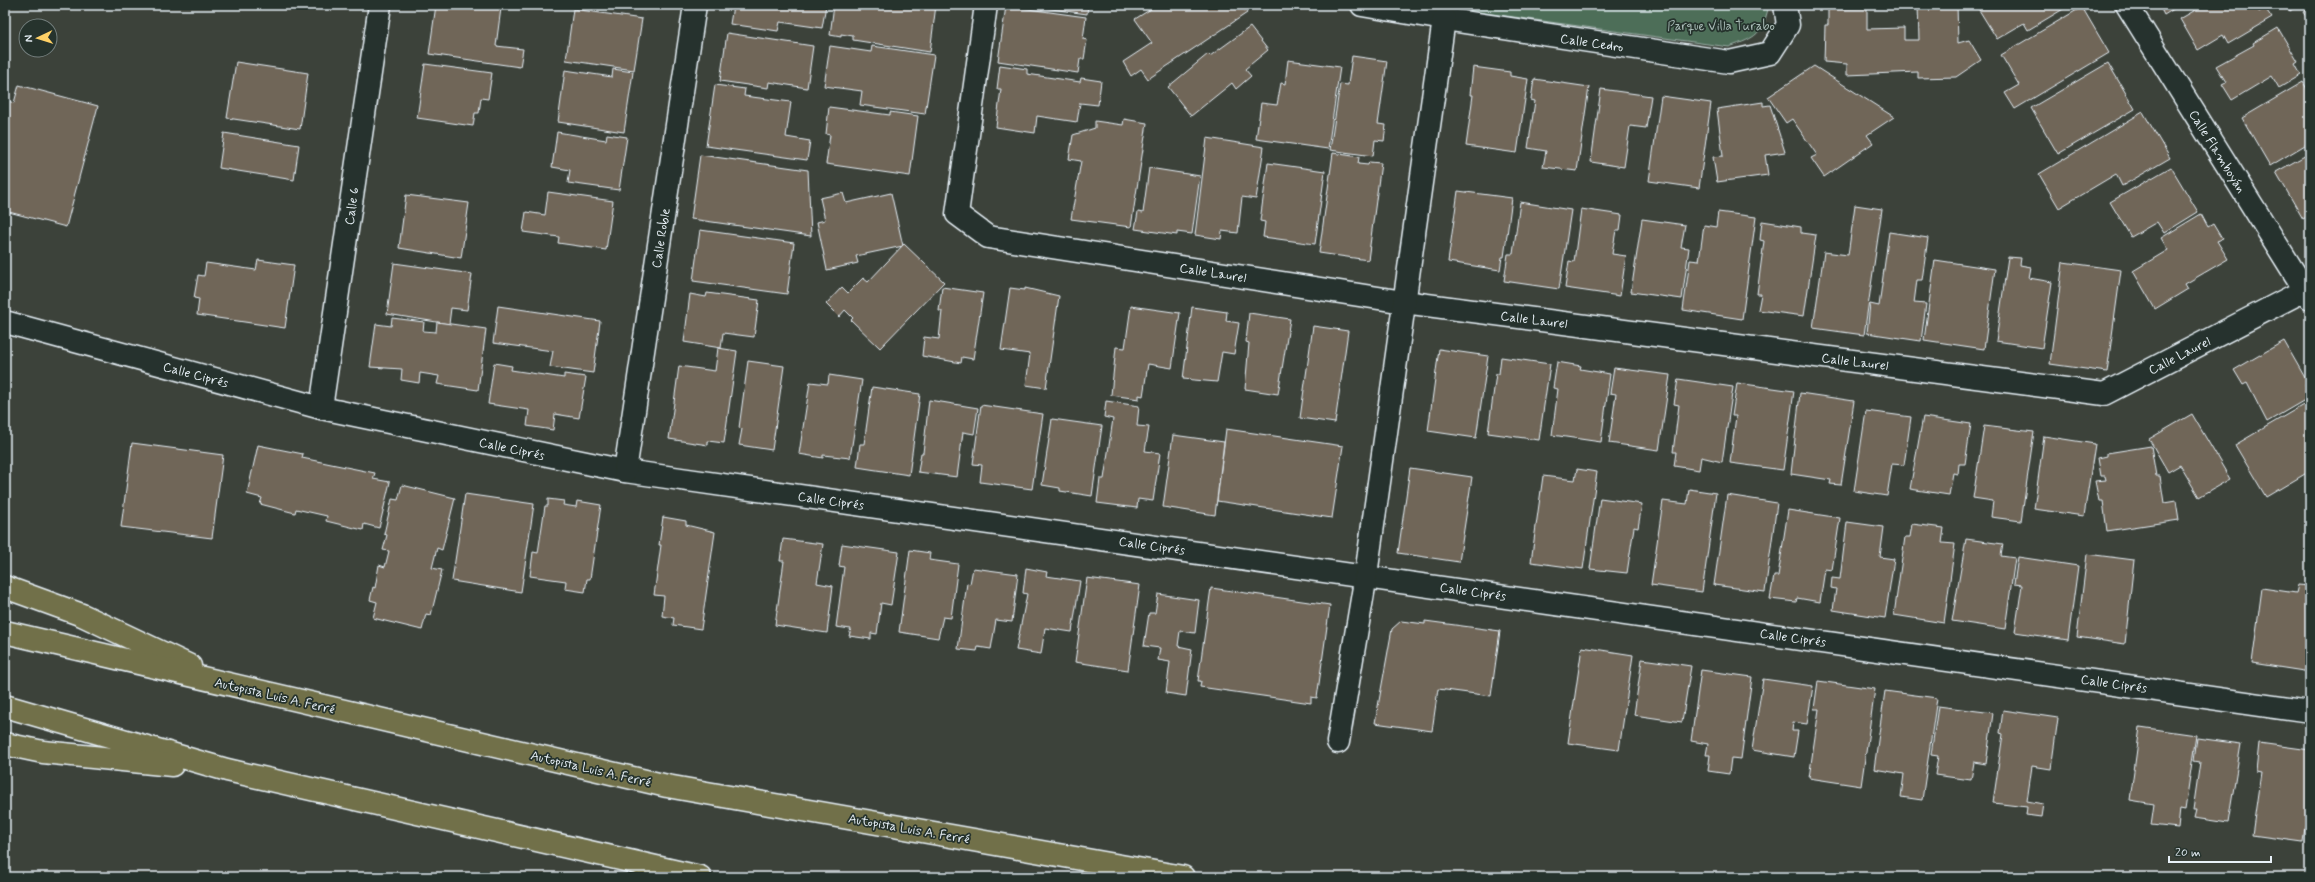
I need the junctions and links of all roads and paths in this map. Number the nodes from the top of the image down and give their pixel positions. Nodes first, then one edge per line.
1 (380, 5) edge
2 (695, 5) edge
3 (986, 5) edge
4 (1362, 5) edge
5 (1785, 5) edge
6 (2127, 5) edge
7 (1444, 20) junction
8 (2308, 294) edge
9 (1404, 302) junction
10 (5, 322) edge
11 (321, 408) junction
12 (625, 471) junction
13 (1366, 575) junction
14 (5, 587) edge
15 (5, 632) edge
16 (229, 685) junction
17 (5, 706) edge
18 (2310, 712) edge
19 (1338, 742) dead end
20 (5, 744) edge
21 (227, 770) junction
22 (700, 877) edge
23 (1183, 877) edge

1 - 11 street, Calle 6
2 - 12 street, Calle Roble
3 - 9 street, Calle Laurel
4 - 7 street, Calle Cedro
5 - 7 street, Calle Cedro
6 - 8 street, Calle Flamboyán
7 - 9 street
8 - 9 street, Calle Laurel
9 - 13 street
10 - 11 street, Calle Ciprés
11 - 12 street, Calle Ciprés
12 - 13 street, Calle Ciprés
13 - 18 street, Calle Ciprés
13 - 19 street
14 - 16 highway
15 - 16 highway, Autopista Luis A. Ferré
16 - 23 highway, Autopista Luis A. Ferré
17 - 21 highway
20 - 21 highway
21 - 22 highway

